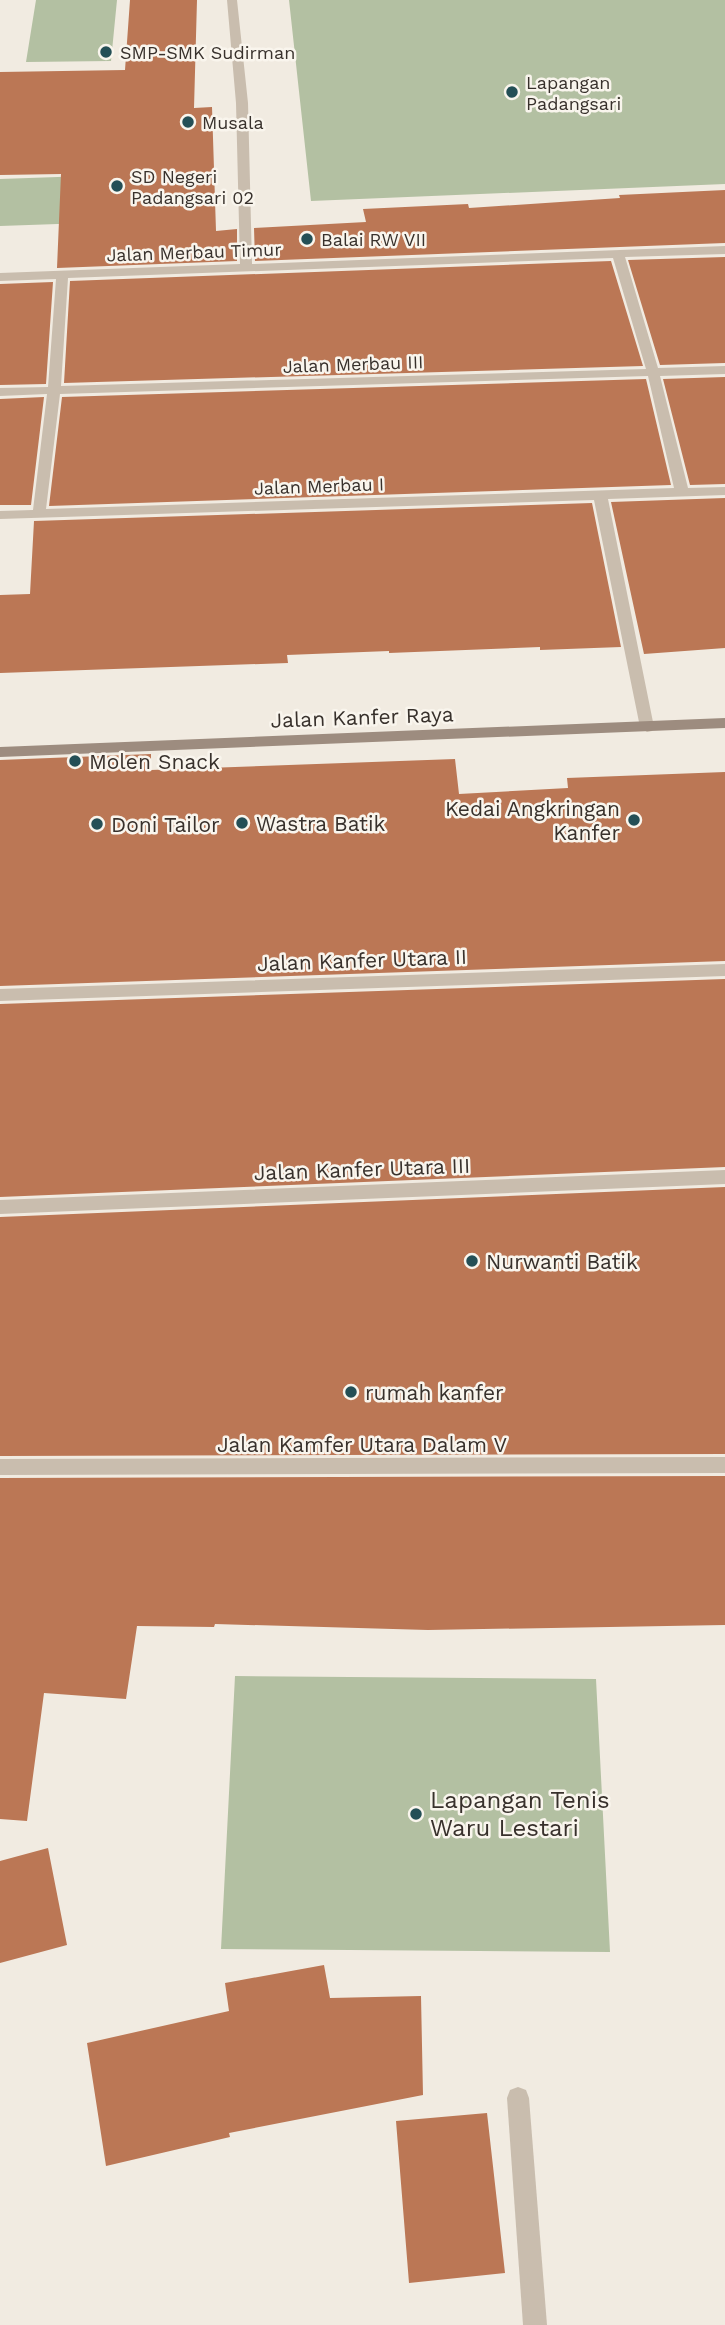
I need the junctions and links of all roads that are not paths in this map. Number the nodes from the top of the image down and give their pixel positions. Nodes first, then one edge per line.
1 (232, 0) edge
2 (725, 250) edge
3 (618, 254) junction
4 (246, 268) junction
5 (62, 275) junction
6 (0, 277) edge
7 (725, 370) edge
8 (653, 372) junction
9 (54, 391) junction
10 (0, 392) edge
11 (725, 491) edge
12 (681, 493) junction
13 (600, 495) junction
14 (39, 514) junction
15 (0, 515) edge
16 (725, 723) edge
17 (647, 727) junction
18 (0, 752) edge
19 (725, 970) edge
20 (0, 995) edge
21 (725, 1177) edge
22 (0, 1207) edge
23 (725, 1465) edge
24 (0, 1467) edge
25 (518, 2098) dead end
26 (535, 2325) edge

1 - 4 street
2 - 3 street, Jalan Merbau Timur
3 - 4 street, Jalan Merbau Timur
3 - 8 street
4 - 5 street, Jalan Merbau Timur
5 - 6 street, Jalan Merbau Timur
5 - 9 street
7 - 8 street, Jalan Merbau III
8 - 9 street, Jalan Merbau III
8 - 12 street
9 - 10 street, Jalan Merbau III
9 - 14 street
11 - 12 street, Jalan Merbau I
12 - 13 street, Jalan Merbau I
13 - 14 street, Jalan Merbau I
13 - 17 street
14 - 15 street, Jalan Merbau I
16 - 17 street, Jalan Kanfer Raya
17 - 18 street, Jalan Kanfer Raya
19 - 20 street, Jalan Kanfer Utara II
21 - 22 street, Jalan Kanfer Utara III
23 - 24 street, Jalan Kamfer Utara Dalam V
25 - 26 street

